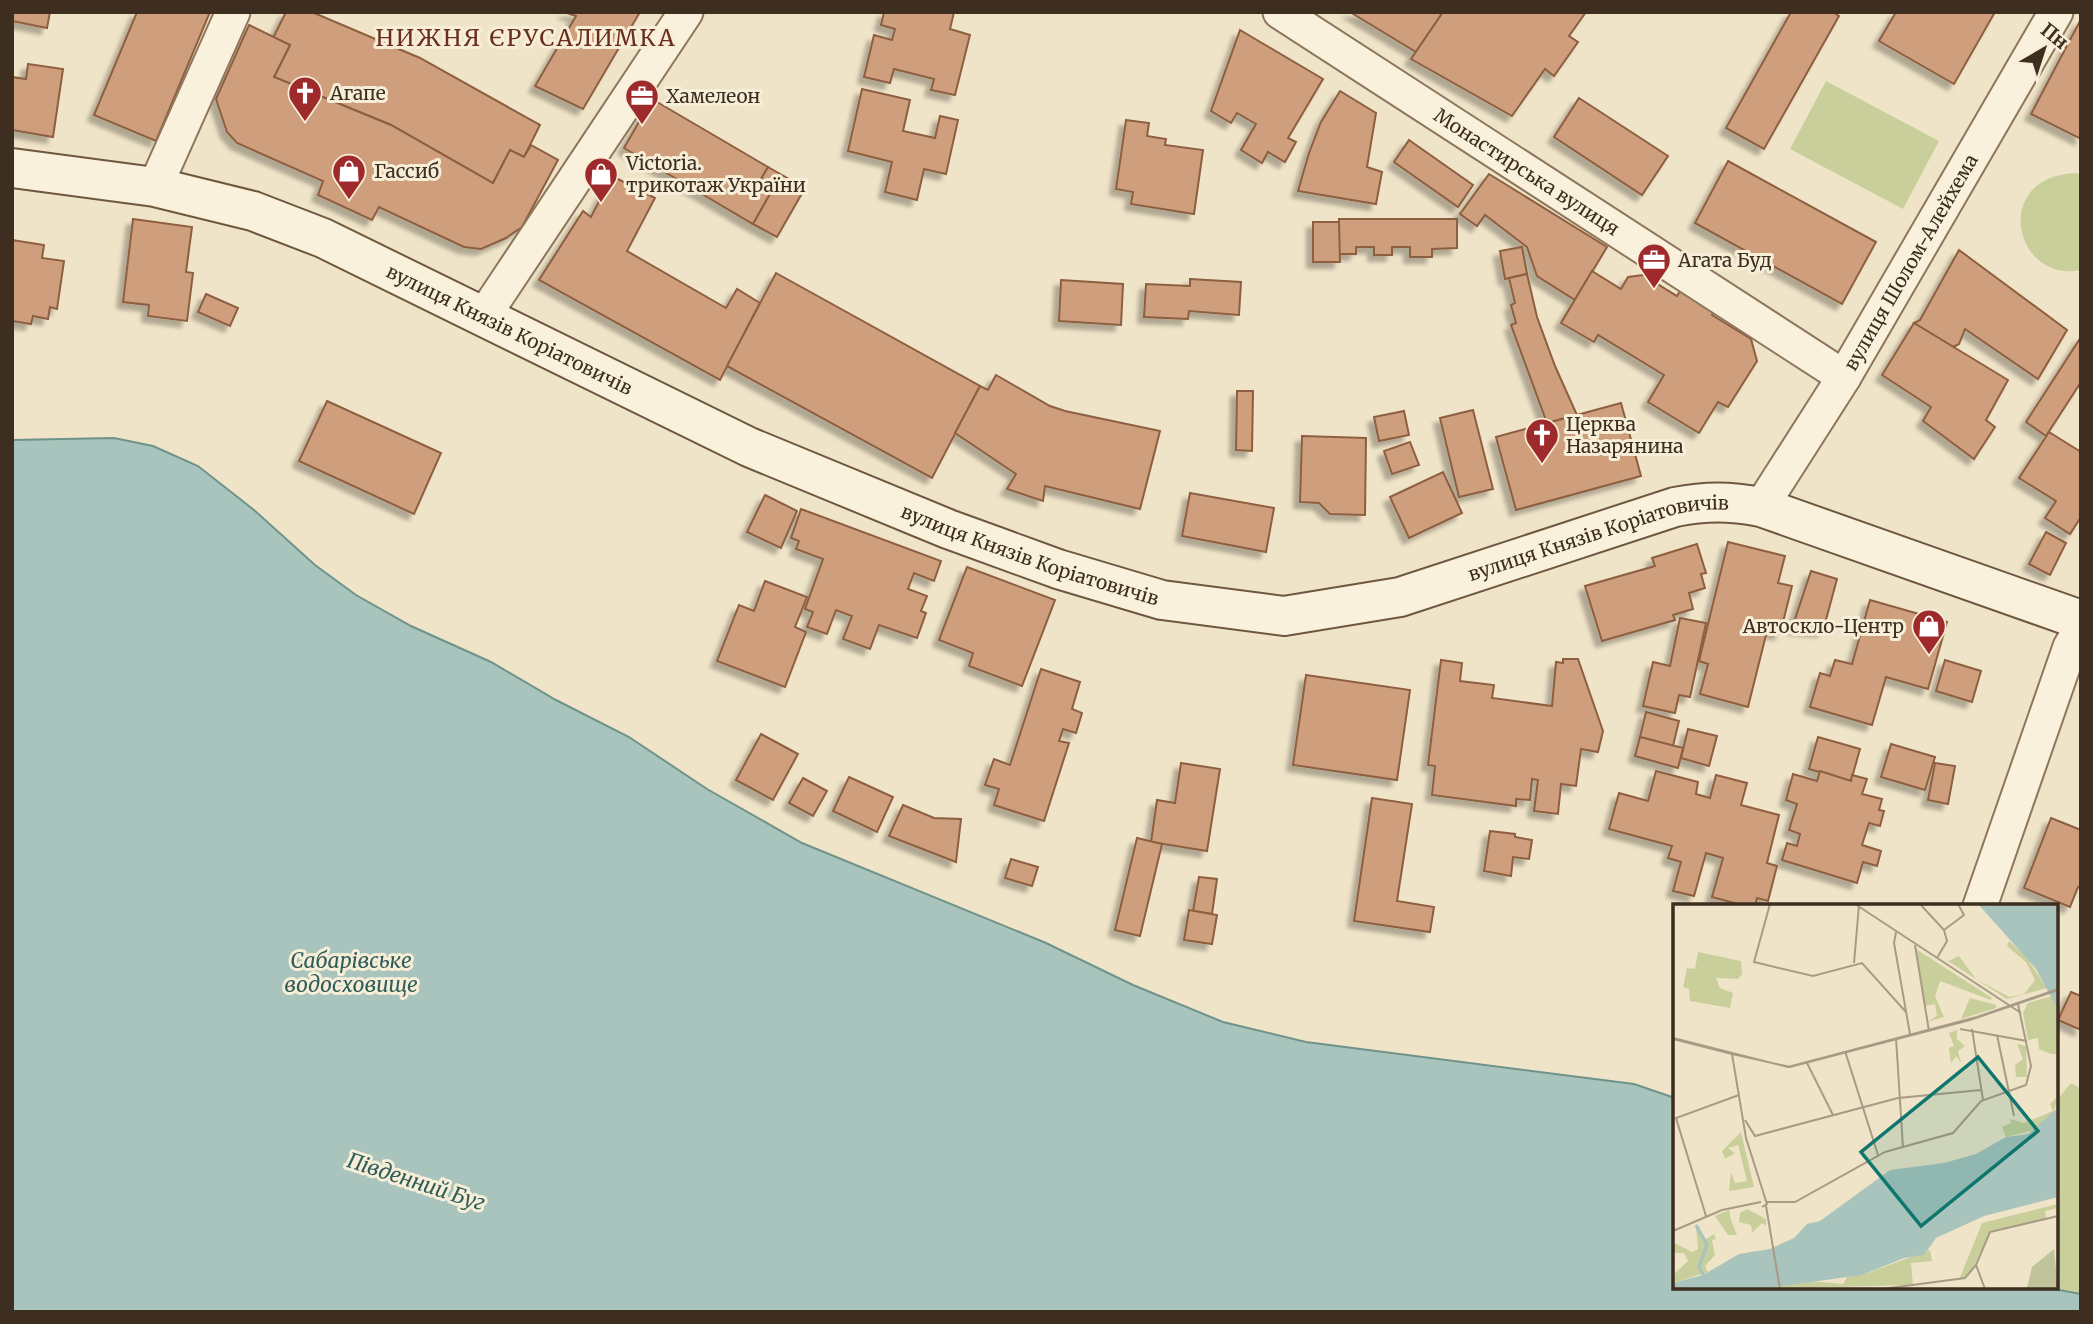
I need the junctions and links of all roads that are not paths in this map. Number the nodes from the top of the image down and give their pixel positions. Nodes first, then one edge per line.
1 (233, 12) edge
2 (686, 12) edge
3 (1280, 12) edge
4 (2056, 12) edge
5 (12, 168) edge
6 (155, 187) junction
7 (483, 317) junction
8 (1844, 377) junction
9 (1761, 507) junction
10 (2081, 620) edge
11 (2081, 628) edge
12 (1981, 904) edge

1 - 6 street
2 - 7 street
3 - 8 street, Монастирська вулиця
4 - 8 street, вулиця Шолом-Алейхема
5 - 6 street, вулиця Князів Коріатовичів
6 - 7 street, вулиця Князів Коріатовичів
7 - 9 street, вулиця Князів Коріатовичів
8 - 9 street, вулиця Шолом-Алейхема
9 - 10 street, вулиця Князів Коріатовичів
11 - 12 street

